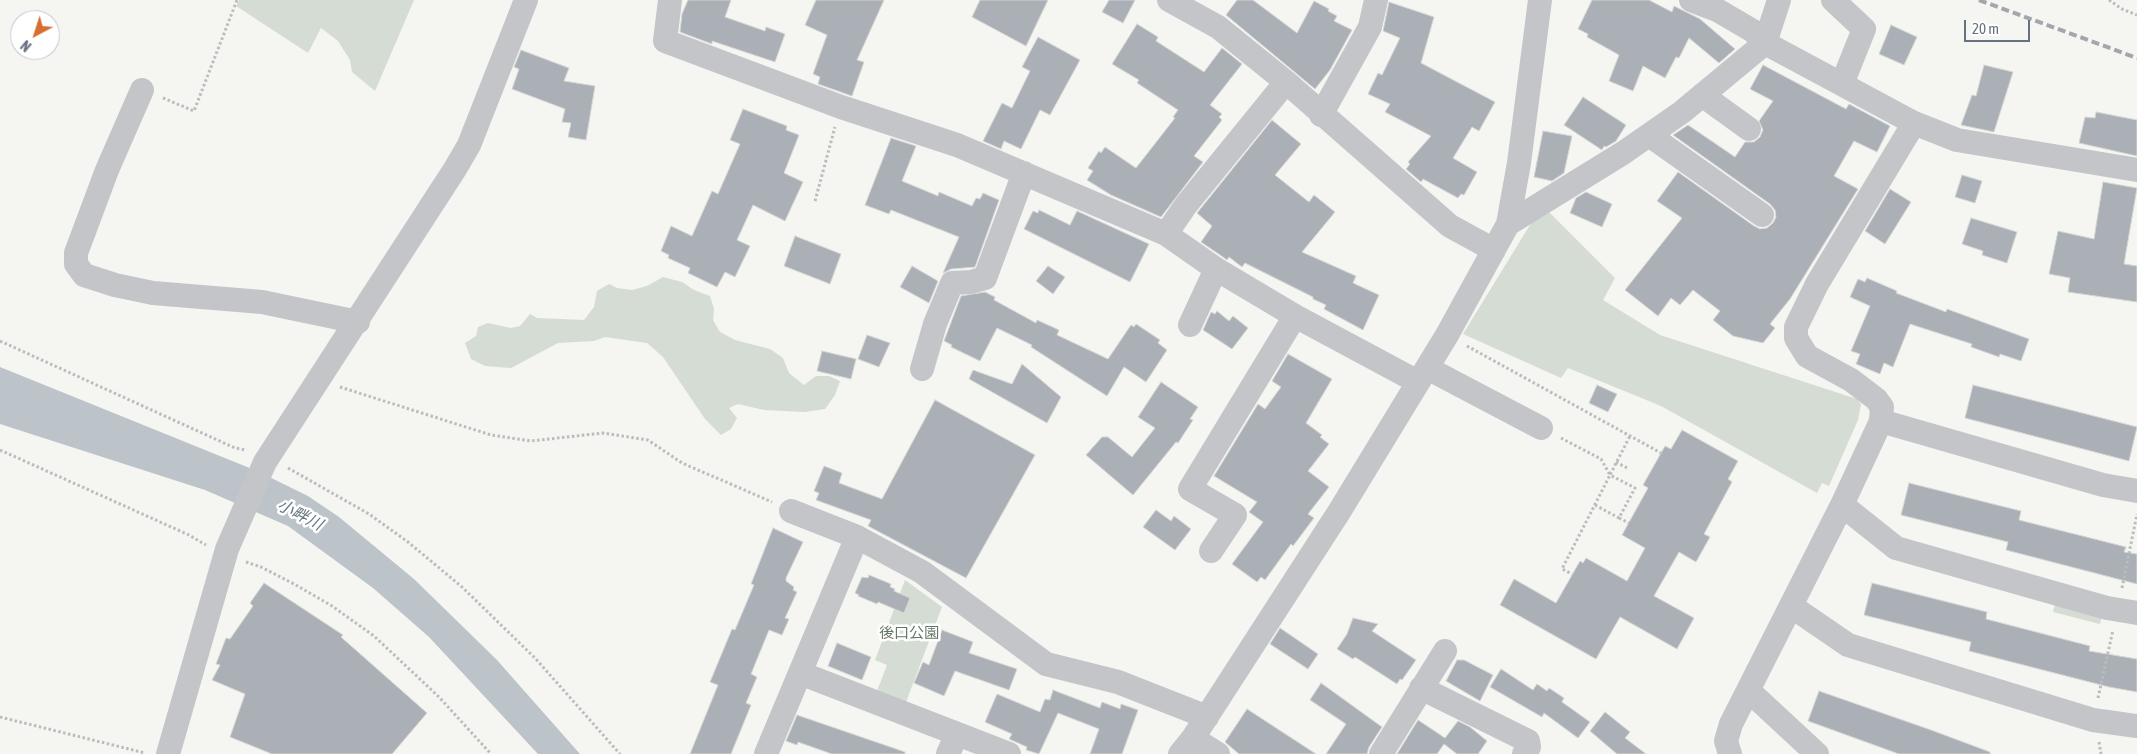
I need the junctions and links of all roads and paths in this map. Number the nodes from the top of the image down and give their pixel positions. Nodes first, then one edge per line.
1 (237, 0) edge
2 (526, 0) edge
3 (670, 0) edge
4 (1169, 0) edge
5 (1376, 0) edge
6 (1540, 0) edge
7 (1691, 0) edge
8 (1779, 0) edge
9 (1833, 0) edge
10 (2109, 0) edge
11 (2137, 15) edge
12 (1766, 43) junction
13 (1286, 82) junction
14 (1842, 84) junction
15 (142, 90) joint
16 (1702, 95) junction
17 (841, 107) junction
18 (1321, 114) junction
19 (1914, 123) junction
20 (1749, 129) dead end
21 (1649, 135) junction
22 (2137, 170) edge
23 (1024, 173) junction
24 (815, 201) dead end
25 (1762, 215) dead end
26 (1508, 224) junction
27 (1166, 234) junction
28 (1494, 250) junction
29 (1216, 269) junction
30 (1295, 316) junction
31 (358, 322) junction
32 (1190, 325) dead end
33 (1447, 335) junction
34 (0, 341) edge
35 (922, 369) dead end
36 (1423, 375) junction
37 (319, 380) junction
38 (1881, 421) junction
39 (1540, 428) joint
40 (1630, 436) junction
41 (0, 450) edge
42 (1661, 453) dead end
43 (267, 459) junction
44 (1616, 462) junction
45 (1629, 469) dead end
46 (1610, 474) junction
47 (2137, 491) edge
48 (1595, 505) junction
49 (1842, 505) junction
50 (790, 511) joint
51 (2137, 514) edge
52 (1619, 518) junction
53 (1629, 523) dead end
54 (857, 537) junction
55 (1211, 551) dead end
56 (226, 553) junction
57 (1572, 574) dead end
58 (1791, 606) junction
59 (2127, 611) edge
60 (1445, 651) dead end
61 (800, 673) junction
62 (1421, 688) junction
63 (1749, 691) junction
64 (0, 717) edge
65 (1207, 717) junction
66 (2093, 720) junction
67 (2137, 726) edge
68 (953, 744) edge
69 (1186, 746) edge
70 (151, 754) edge
71 (168, 754) edge
72 (491, 754) edge
73 (620, 754) edge
74 (766, 754) edge
75 (1010, 754) edge
76 (1218, 754) edge
77 (1380, 754) edge
78 (1524, 754) edge
79 (1730, 754) edge
80 (1817, 754) edge

1 - 15 path
2 - 31 street
3 - 17 street
4 - 13 street
5 - 18 street
6 - 26 street
7 - 12 street
8 - 12 street
9 - 14 street
10 - 11 path
12 - 14 street
12 - 16 street
13 - 18 street
13 - 27 street
14 - 19 street
15 - 31 street
16 - 20 street
16 - 21 street
17 - 23 street
17 - 24 path
18 - 28 street
19 - 22 street
19 - 38 street
21 - 25 street
21 - 26 street
23 - 27 street
23 - 35 street
26 - 28 street
27 - 29 street
28 - 33 street
29 - 30 street
29 - 32 street
30 - 36 street
30 - 55 street
31 - 37 street
33 - 36 street
33 - 40 path
34 - 43 path
36 - 39 street
36 - 65 street
37 - 43 street
37 - 50 path
38 - 47 street
38 - 49 street
39 - 46 path
40 - 42 path
40 - 44 path
41 - 56 path
43 - 56 street
43 - 73 path
44 - 45 path
44 - 46 path
46 - 48 path
46 - 52 path
48 - 52 path
48 - 57 path
49 - 58 street
49 - 59 street
50 - 54 street
51 - 59 path
52 - 53 path
54 - 61 street
54 - 65 street
56 - 71 street
56 - 72 path
58 - 63 street
58 - 66 street
59 - 66 path
60 - 62 street
61 - 68 street
61 - 74 street
62 - 77 street
62 - 78 street
63 - 79 street
63 - 80 street
64 - 70 path
65 - 69 street
66 - 67 street
68 - 75 street
69 - 76 street

